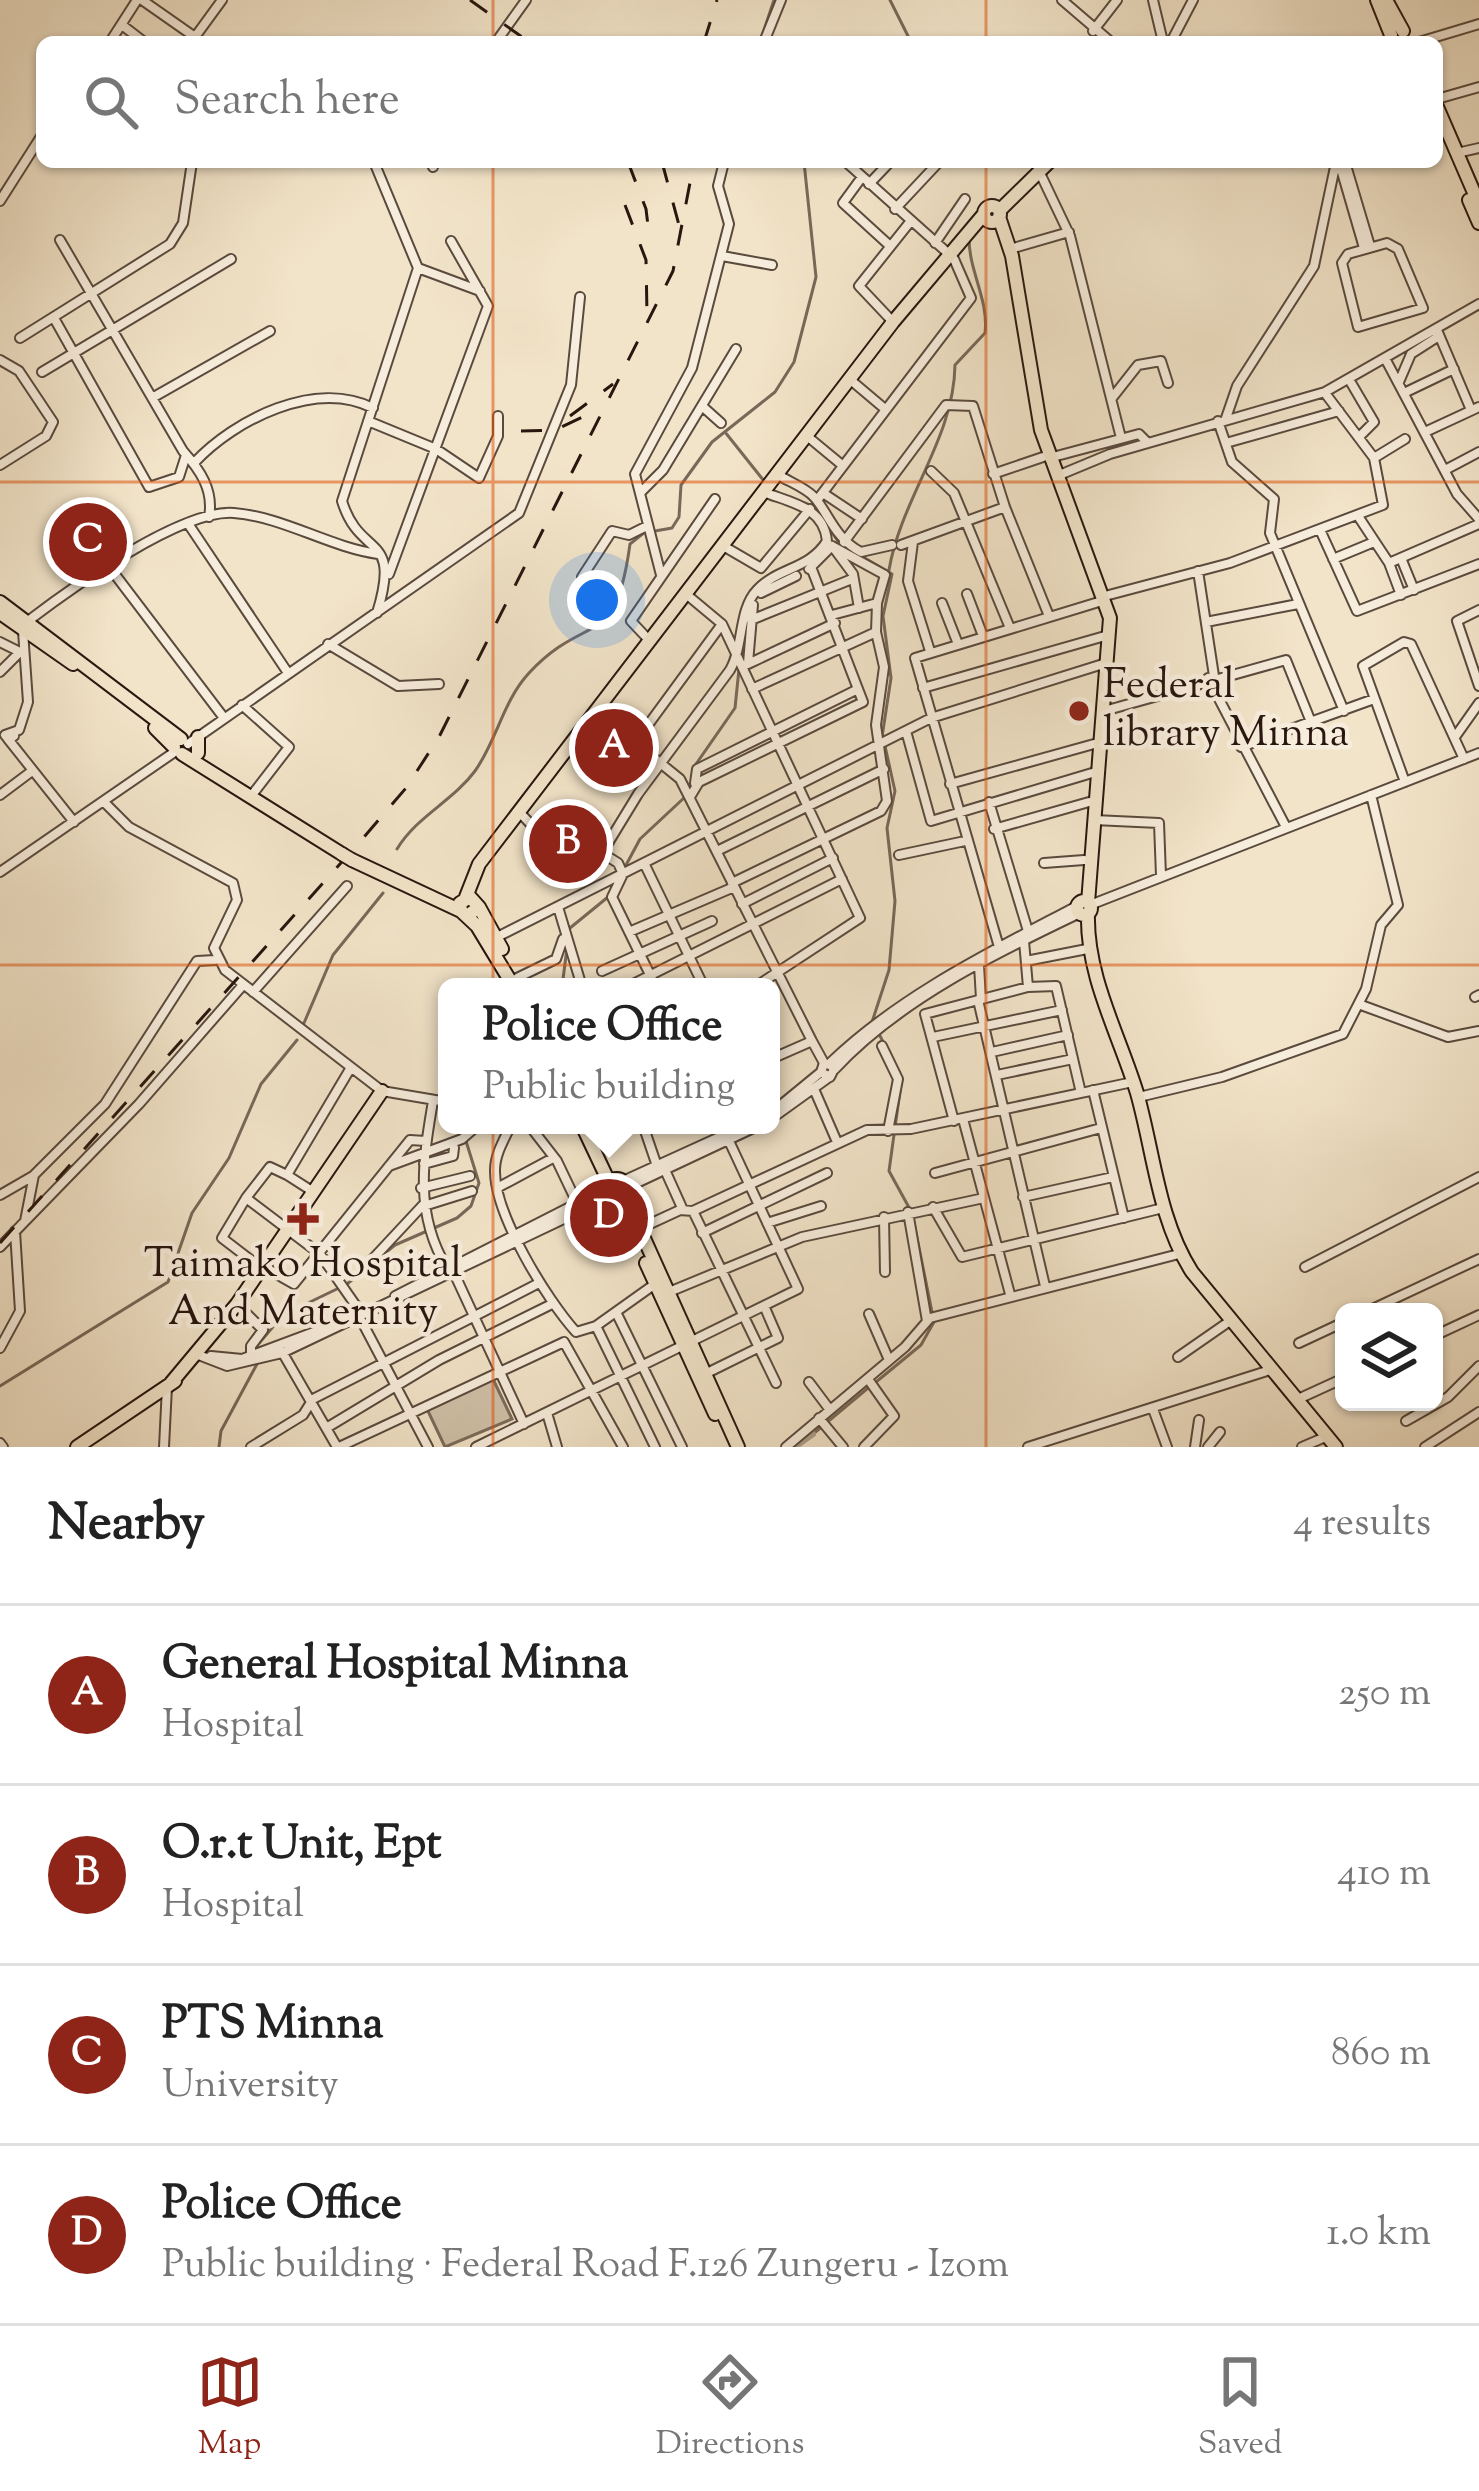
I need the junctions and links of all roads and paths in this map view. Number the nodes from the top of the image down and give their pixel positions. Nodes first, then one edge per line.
1 (140, 0) edge
2 (222, 0) edge
3 (526, 0) edge
4 (781, 0) edge
5 (1062, 0) edge
6 (1117, 0) edge
7 (1154, 0) edge
8 (1192, 0) edge
9 (1376, 0) edge
10 (1386, 0) edge
11 (1477, 24) edge
12 (122, 25) junction
13 (1093, 31) junction
14 (114, 36) edge
15 (136, 36) edge
16 (194, 36) edge
17 (201, 36) edge
18 (500, 36) edge
19 (766, 36) edge
20 (1101, 36) edge
21 (1165, 36) edge
22 (1171, 36) edge
23 (1402, 36) edge
24 (1402, 36) edge
25 (1414, 36) edge
26 (1479, 37) edge
27 (1479, 87) edge
28 (1443, 99) edge
29 (1443, 117) edge
30 (1443, 141) edge
31 (36, 144) edge
32 (1479, 148) edge
33 (1457, 153) junction
34 (192, 168) edge
35 (376, 168) edge
36 (722, 168) edge
37 (852, 168) edge
38 (882, 168) edge
39 (933, 168) edge
40 (1040, 168) edge
41 (1044, 168) edge
42 (1338, 168) edge
43 (1342, 168) edge
44 (866, 181) junction
45 (965, 199) dead end
46 (0, 201) edge
47 (1479, 204) edge
48 (895, 209) junction
49 (993, 215) junction
50 (910, 222) junction
51 (1479, 223) edge
52 (1069, 232) junction
53 (60, 240) dead end
54 (451, 241) dead end
55 (935, 243) junction
56 (890, 245) junction
57 (1367, 247) junction
58 (1010, 249) junction
59 (722, 256) junction
60 (952, 257) junction
61 (231, 259) dead end
62 (772, 265) dead end
63 (418, 268) junction
64 (93, 294) junction
65 (486, 296) junction
66 (580, 298) dead end
67 (1479, 304) edge
68 (54, 318) junction
69 (893, 322) junction
70 (114, 328) junction
71 (271, 331) dead end
72 (1438, 333) junction
73 (20, 338) dead end
74 (736, 349) dead end
75 (75, 353) junction
76 (0, 360) edge
77 (1387, 362) junction
78 (1454, 370) junction
79 (42, 372) dead end
80 (1350, 381) junction
81 (853, 382) junction
82 (1168, 383) dead end
83 (1402, 388) junction
84 (1325, 392) junction
85 (152, 398) junction
86 (1111, 400) junction
87 (703, 406) junction
88 (373, 408) junction
89 (1475, 409) edge
90 (885, 410) junction
91 (1339, 410) junction
92 (498, 416) dead end
93 (1222, 419) junction
94 (368, 421) junction
95 (721, 423) dead end
96 (1425, 432) junction
97 (807, 437) junction
98 (1359, 437) junction
99 (1120, 438) junction
100 (1405, 439) dead end
101 (1148, 442) junction
102 (1226, 443) junction
103 (436, 448) junction
104 (1479, 452) edge
105 (1046, 458) junction
106 (1374, 458) junction
107 (190, 459) junction
108 (0, 465) edge
109 (842, 465) junction
110 (1444, 470) junction
111 (931, 471) dead end
112 (993, 474) junction
113 (780, 476) junction
114 (1057, 476) junction
115 (640, 493) junction
116 (766, 494) junction
117 (820, 496) junction
118 (715, 499) dead end
119 (1479, 501) edge
120 (1467, 506) junction
121 (1005, 507) junction
122 (810, 509) junction
123 (1358, 516) junction
124 (209, 517) junction
125 (862, 520) junction
126 (966, 521) junction
127 (1479, 521) edge
128 (189, 525) junction
129 (647, 530) junction
130 (1321, 532) junction
131 (844, 542) junction
132 (913, 542) junction
133 (1374, 542) junction
134 (1275, 543) junction
135 (832, 546) junction
136 (725, 547) junction
137 (380, 554) junction
138 (1401, 558) junction
139 (1333, 559) junction
140 (1389, 562) junction
141 (107, 564) junction
142 (1479, 564) edge
143 (811, 568) junction
144 (1198, 571) junction
145 (661, 575) junction
146 (388, 576) junction
147 (582, 577) dead end
148 (852, 579) junction
149 (820, 590) junction
150 (1414, 590) junction
151 (686, 594) junction
152 (968, 594) dead end
153 (1401, 595) junction
154 (1103, 598) junction
155 (0, 602) edge
156 (877, 603) junction
157 (943, 603) dead end
158 (1298, 604) junction
159 (859, 608) junction
160 (1479, 610) edge
161 (0, 613) edge
162 (377, 613) junction
163 (1049, 616) junction
164 (833, 619) junction
165 (750, 620) junction
166 (1206, 622) junction
167 (722, 624) junction
168 (26, 625) junction
169 (1010, 628) junction
170 (876, 632) junction
171 (983, 636) junction
172 (1105, 636) junction
173 (648, 639) junction
174 (0, 642) edge
175 (328, 644) junction
176 (842, 644) junction
177 (958, 644) junction
178 (930, 652) junction
179 (21, 653) junction
180 (742, 663) junction
181 (1103, 664) junction
182 (0, 672) edge
183 (288, 673) junction
184 (1211, 677) junction
185 (439, 684) dead end
186 (1479, 686) edge
187 (923, 688) junction
188 (752, 689) junction
189 (858, 689) junction
190 (1374, 699) junction
191 (1479, 703) edge
192 (242, 705) junction
193 (1103, 711) junction
194 (1344, 711) junction
195 (597, 712) junction
196 (224, 718) junction
197 (932, 718) junction
198 (1311, 722) junction
199 (772, 730) junction
200 (906, 731) junction
201 (7, 736) edge
202 (1454, 737) junction
203 (637, 740) junction
204 (880, 743) junction
205 (779, 744) junction
206 (1094, 744) junction
207 (186, 746) junction
208 (1241, 747) junction
209 (1479, 753) edge
210 (1465, 759) junction
211 (666, 762) junction
212 (884, 770) junction
213 (32, 771) junction
214 (1092, 773) junction
215 (1405, 782) junction
216 (695, 784) junction
217 (950, 784) junction
218 (798, 785) junction
219 (255, 791) junction
220 (0, 795) edge
221 (1370, 795) junction
222 (689, 797) junction
223 (104, 802) junction
224 (989, 802) junction
225 (1089, 802) junction
226 (808, 806) junction
227 (957, 812) junction
228 (522, 815) junction
229 (1092, 820) junction
230 (74, 822) junction
231 (1286, 827) junction
232 (994, 829) junction
233 (708, 831) junction
234 (824, 839) junction
235 (964, 841) junction
236 (717, 851) junction
237 (602, 853) junction
238 (349, 854) junction
239 (899, 855) dead end
240 (833, 858) junction
241 (1084, 860) junction
242 (1044, 862) dead end
243 (644, 863) junction
244 (0, 872) edge
245 (623, 874) junction
246 (1161, 875) junction
247 (842, 879) junction
248 (733, 885) junction
249 (347, 886) dead end
250 (742, 904) junction
251 (469, 905) junction
252 (558, 907) junction
253 (1084, 908) junction
254 (670, 914) junction
255 (712, 921) dead end
256 (753, 927) junction
257 (566, 932) junction
258 (629, 932) junction
259 (1026, 935) junction
260 (680, 936) junction
261 (495, 938) junction
262 (999, 947) junction
263 (1087, 949) junction
264 (640, 954) junction
265 (691, 957) junction
266 (217, 961) junction
267 (1026, 961) junction
268 (979, 965) junction
269 (602, 970) dead end
270 (777, 975) junction
271 (651, 976) junction
272 (514, 978) edge
273 (515, 978) edge
274 (527, 978) edge
275 (580, 978) edge
276 (647, 978) edge
277 (700, 978) edge
278 (772, 978) edge
279 (779, 978) edge
280 (780, 981) edge
281 (243, 985) junction
282 (1028, 987) junction
283 (253, 992) junction
284 (979, 999) junction
285 (1361, 1005) junction
286 (1062, 1010) junction
287 (985, 1027) junction
288 (872, 1029) junction
289 (1479, 1031) edge
290 (1068, 1036) junction
291 (933, 1037) junction
292 (812, 1041) junction
293 (882, 1046) dead end
294 (992, 1052) junction
295 (780, 1054) edge
296 (1073, 1059) junction
297 (350, 1069) junction
298 (828, 1069) junction
299 (997, 1075) junction
300 (1128, 1083) junction
301 (814, 1089) junction
302 (1093, 1090) junction
303 (382, 1091) junction
304 (1081, 1093) junction
305 (1138, 1098) junction
306 (433, 1101) junction
307 (438, 1101) edge
308 (780, 1109) edge
309 (780, 1110) edge
310 (1002, 1111) junction
311 (958, 1120) junction
312 (1101, 1128) junction
313 (892, 1131) junction
314 (468, 1134) edge
315 (507, 1134) edge
316 (537, 1134) edge
317 (590, 1134) edge
318 (647, 1134) edge
319 (725, 1134) edge
320 (733, 1134) edge
321 (737, 1134) edge
322 (727, 1138) junction
323 (426, 1141) junction
324 (837, 1142) junction
325 (454, 1148) dead end
326 (1012, 1153) junction
327 (554, 1158) junction
328 (424, 1159) junction
329 (974, 1162) junction
330 (389, 1166) junction
331 (661, 1168) junction
332 (935, 1172) dead end
333 (827, 1173) dead end
334 (34, 1175) junction
335 (287, 1175) junction
336 (470, 1177) dead end
337 (1113, 1177) junction
338 (1479, 1177) edge
339 (748, 1183) junction
340 (421, 1188) junction
341 (497, 1188) junction
342 (617, 1188) junction
343 (472, 1190) dead end
344 (312, 1191) junction
345 (0, 1195) edge
346 (1023, 1196) junction
347 (246, 1198) junction
348 (984, 1198) junction
349 (424, 1205) junction
350 (578, 1205) junction
351 (759, 1205) junction
352 (821, 1206) dead end
353 (933, 1207) junction
354 (1159, 1209) junction
355 (687, 1210) junction
356 (911, 1211) junction
357 (884, 1216) junction
358 (1124, 1218) junction
359 (25, 1221) junction
360 (767, 1223) junction
361 (287, 1229) junction
362 (639, 1229) junction
363 (15, 1231) junction
364 (702, 1233) junction
365 (519, 1238) junction
366 (1034, 1242) junction
367 (0, 1247) edge
368 (777, 1247) junction
369 (999, 1250) junction
370 (320, 1254) junction
371 (1175, 1255) junction
372 (1479, 1259) edge
373 (368, 1264) dead end
374 (261, 1266) junction
375 (1305, 1267) dead end
376 (451, 1270) junction
377 (718, 1271) junction
378 (885, 1272) dead end
379 (539, 1282) junction
380 (655, 1284) junction
381 (1045, 1286) junction
382 (669, 1292) junction
383 (1010, 1294) junction
384 (1385, 1303) edge
385 (237, 1304) junction
386 (552, 1304) junction
387 (765, 1308) junction
388 (616, 1312) junction
389 (869, 1314) dead end
390 (1479, 1315) edge
391 (360, 1316) junction
392 (474, 1316) junction
393 (742, 1318) junction
394 (931, 1319) junction
395 (1227, 1323) junction
396 (596, 1326) junction
397 (1335, 1326) edge
398 (1443, 1332) edge
399 (579, 1334) junction
400 (484, 1337) junction
401 (567, 1342) junction
402 (1299, 1343) dead end
403 (687, 1344) junction
404 (0, 1348) edge
405 (756, 1349) junction
406 (281, 1350) junction
407 (202, 1355) junction
408 (251, 1356) junction
409 (1178, 1357) dead end
410 (890, 1360) junction
411 (382, 1361) junction
412 (644, 1364) junction
413 (1479, 1366) edge
414 (1267, 1371) junction
415 (500, 1372) junction
416 (706, 1373) junction
417 (621, 1375) junction
418 (809, 1382) dead end
419 (1335, 1382) edge
420 (776, 1383) dead end
421 (871, 1383) junction
422 (169, 1384) junction
423 (395, 1385) junction
424 (591, 1391) junction
425 (314, 1399) junction
426 (1295, 1401) junction
427 (1153, 1408) junction
428 (830, 1410) junction
429 (1479, 1412) edge
430 (411, 1413) junction
431 (547, 1413) junction
432 (1199, 1420) dead end
433 (1406, 1421) dead end
434 (822, 1422) junction
435 (524, 1424) junction
436 (328, 1427) junction
437 (1330, 1444) edge
438 (76, 1447) edge
439 (164, 1447) edge
440 (251, 1447) edge
441 (338, 1447) edge
442 (428, 1447) edge
443 (476, 1447) edge
444 (557, 1447) edge
445 (623, 1447) edge
446 (656, 1447) edge
447 (682, 1447) edge
448 (733, 1447) edge
449 (786, 1447) edge
450 (843, 1447) edge
451 (864, 1447) edge
452 (1028, 1447) edge
453 (1167, 1447) edge
454 (1195, 1447) edge
455 (1302, 1447) edge
456 (1425, 1447) edge

1 - 12 street
1 - 16 street
2 - 17 street
3 - 18 street
4 - 19 street
5 - 13 street
6 - 13 street
7 - 21 street
8 - 22 street
9 - 23 main road
10 - 24 main road
11 - 25 street
11 - 26 street
12 - 14 street
12 - 15 street
13 - 20 street
27 - 28 street
29 - 33 main road
30 - 51 main road
31 - 46 street
32 - 33 street
33 - 47 main road
34 - 64 street
35 - 63 street
36 - 59 street
37 - 44 street
38 - 44 street
39 - 48 street
40 - 49 main road
41 - 52 street
42 - 93 street
43 - 57 street
44 - 48 street
44 - 56 street
45 - 55 street
48 - 50 street
49 - 58 main road
49 - 60 main road
49 - 105 main road
50 - 55 street
50 - 56 street
52 - 58 street
52 - 86 street
53 - 64 street
54 - 65 street
55 - 60 street
56 - 69 street
57 - 57 street
58 - 105 main road
59 - 62 street
59 - 115 street
60 - 69 main road
60 - 81 main road
60 - 90 street
61 - 70 street
63 - 65 street
63 - 88 street
64 - 68 street
64 - 70 street
65 - 103 street
66 - 162 street
67 - 72 street
68 - 73 street
68 - 75 street
69 - 97 main road
70 - 75 street
70 - 85 street
71 - 85 street
72 - 77 street
72 - 78 street
72 - 83 street
74 - 87 street
75 - 79 street
75 - 107 street
76 - 108 street
77 - 80 street
77 - 83 street
78 - 83 street
78 - 89 street
80 - 84 street
80 - 98 street
81 - 90 street
81 - 97 main road
82 - 86 street
83 - 96 street
84 - 91 street
84 - 93 street
85 - 107 street
86 - 99 street
87 - 95 street
87 - 115 street
88 - 94 street
88 - 107 street
89 - 96 street
90 - 109 street
91 - 98 street
91 - 102 street
92 - 103 street
93 - 101 street
93 - 102 street
94 - 103 street
94 - 137 street
96 - 110 street
97 - 109 street
97 - 113 main road
97 - 151 main road
98 - 106 street
99 - 101 street
99 - 105 street
100 - 106 street
101 - 114 street
102 - 134 street
103 - 146 street
104 - 110 street
105 - 112 street
105 - 114 main road
105 - 154 main road
106 - 123 street
107 - 124 street
109 - 117 street
110 - 120 street
111 - 126 street
112 - 121 street
112 - 125 street
113 - 116 main road
113 - 117 street
114 - 154 main road
115 - 129 street
116 - 122 street
116 - 136 main road
117 - 125 street
117 - 131 street
118 - 145 street
119 - 120 street
120 - 127 street
121 - 126 street
121 - 163 street
122 - 136 street
122 - 180 street
123 - 130 street
123 - 133 street
124 - 128 street
124 - 137 street
125 - 131 street
126 - 132 street
126 - 169 street
127 - 138 street
128 - 141 street
128 - 183 street
129 - 145 street
129 - 147 street
130 - 134 street
130 - 139 street
131 - 132 street
132 - 178 street
133 - 139 street
133 - 140 street
134 - 144 street
134 - 158 street
135 - 143 street
135 - 148 street
135 - 156 street
136 - 151 main road
137 - 146 street
138 - 140 street
138 - 150 street
139 - 153 street
140 - 153 street
141 - 168 street
141 - 196 street
142 - 150 street
143 - 149 street
143 - 165 street
144 - 154 street
144 - 166 street
145 - 173 street
146 - 162 street
148 - 149 street
148 - 159 street
149 - 164 street
149 - 165 street
150 - 153 street
151 - 167 street
151 - 173 main road
151 - 195 main road
152 - 171 street
154 - 163 street
154 - 172 main road
154 - 193 main road
155 - 168 main road
156 - 159 street
156 - 170 street
157 - 177 street
158 - 166 street
158 - 194 street
159 - 164 street
160 - 186 street
161 - 168 main road
162 - 175 street
163 - 169 street
164 - 176 street
164 - 180 street
165 - 180 street
166 - 184 street
167 - 180 street
167 - 203 street
168 - 179 street
168 - 207 main road
169 - 171 street
170 - 176 street
170 - 204 street
171 - 177 street
172 - 181 main road
172 - 187 street
173 - 195 main road
174 - 179 street
175 - 183 street
175 - 185 street
176 - 188 street
176 - 189 street
177 - 178 street
178 - 187 street
179 - 182 street
179 - 201 street
180 - 188 street
180 - 211 street
181 - 197 street
181 - 206 main road
183 - 192 street
184 - 193 street
184 - 198 street
184 - 208 street
187 - 197 street
188 - 199 street
189 - 199 street
189 - 205 street
190 - 194 street
190 - 202 street
190 - 215 street
191 - 202 street
192 - 196 street
192 - 219 street
193 - 229 main road
194 - 198 street
195 - 203 street
195 - 228 main road
195 - 251 main road
196 - 207 street
197 - 200 street
197 - 217 street
198 - 208 street
199 - 205 street
199 - 216 street
200 - 204 street
200 - 227 street
201 - 213 street
202 - 210 street
203 - 211 street
204 - 212 street
204 - 218 street
205 - 216 street
205 - 218 street
206 - 214 main road
206 - 217 street
207 - 219 main road
207 - 223 street
207 - 238 main road
208 - 231 street
209 - 210 street
210 - 215 street
211 - 222 street
211 - 237 street
212 - 226 street
212 - 234 street
213 - 220 street
213 - 230 street
214 - 224 street
214 - 225 main road
215 - 221 street
216 - 222 street
217 - 227 street
218 - 226 street
218 - 233 street
219 - 238 main road
221 - 231 street
221 - 285 street
222 - 233 street
223 - 230 street
223 - 266 street
224 - 227 street
224 - 232 street
225 - 232 street
225 - 241 main road
226 - 234 street
226 - 236 street
227 - 235 street
228 - 237 street
228 - 251 main road
229 - 246 street
229 - 253 main road
230 - 244 street
231 - 246 street
232 - 259 street
233 - 236 street
233 - 243 street
234 - 240 street
234 - 248 street
235 - 239 street
235 - 262 street
236 - 248 street
237 - 245 street
238 - 251 main road
240 - 247 street
240 - 250 street
241 - 242 street
241 - 253 main road
243 - 245 street
243 - 254 street
245 - 252 street
245 - 258 street
246 - 253 street
247 - 256 street
247 - 270 street
248 - 250 street
248 - 254 street
249 - 283 street
250 - 256 street
251 - 261 main road
251 - 272 main road
252 - 257 street
252 - 261 street
253 - 259 street
253 - 263 main road
253 - 305 main road
254 - 258 street
254 - 260 street
255 - 260 street
256 - 265 street
256 - 270 street
257 - 274 street
257 - 275 street
258 - 264 street
259 - 262 street
259 - 267 street
259 - 268 street
260 - 264 street
260 - 265 street
261 - 273 main road
262 - 288 street
263 - 267 street
263 - 300 main road
264 - 269 street
264 - 271 street
265 - 271 street
265 - 277 street
266 - 281 street
266 - 334 street
267 - 282 street
268 - 284 street
268 - 288 street
270 - 278 street
270 - 279 street
271 - 276 street
280 - 292 street
281 - 283 street
281 - 359 street
282 - 284 street
282 - 286 street
283 - 297 street
284 - 287 street
284 - 291 street
285 - 289 street
285 - 305 street
286 - 287 street
286 - 290 street
287 - 291 street
287 - 294 street
288 - 298 street
290 - 294 street
290 - 296 street
291 - 311 street
292 - 295 street
292 - 298 street
293 - 313 street
294 - 299 street
296 - 299 street
296 - 304 street
297 - 303 street
297 - 335 street
298 - 301 street
298 - 308 street
299 - 310 street
300 - 302 street
300 - 354 main road
301 - 309 street
301 - 324 street
302 - 304 street
302 - 312 street
303 - 306 street
303 - 344 main road
304 - 310 street
305 - 426 main road
306 - 307 street
306 - 323 street
310 - 311 street
310 - 326 street
311 - 313 street
311 - 329 street
312 - 326 street
312 - 337 street
313 - 324 street
314 - 328 street
315 - 341 street
316 - 327 street
317 - 342 main road
318 - 331 street
319 - 322 street
320 - 322 street
321 - 322 street
322 - 331 street
322 - 339 street
323 - 328 street
323 - 330 street
324 - 339 street
325 - 328 street
326 - 329 street
326 - 346 street
327 - 341 street
327 - 350 street
328 - 330 street
328 - 340 street
329 - 332 street
329 - 348 street
330 - 370 street
331 - 342 street
331 - 355 street
333 - 351 street
334 - 345 street
334 - 359 street
335 - 344 street
335 - 347 street
336 - 340 street
337 - 346 street
337 - 358 street
338 - 375 street
339 - 351 street
339 - 355 street
340 - 349 street
341 - 365 street
342 - 350 street
342 - 362 main road
342 - 365 street
342 - 380 main road
343 - 349 street
344 - 361 main road
346 - 366 street
347 - 361 street
347 - 374 street
348 - 353 street
348 - 369 street
349 - 373 street
349 - 376 street
350 - 365 street
351 - 360 street
351 - 364 street
352 - 360 street
353 - 356 street
353 - 369 street
354 - 358 street
354 - 371 main road
355 - 362 street
355 - 364 street
356 - 357 street
356 - 394 street
357 - 368 street
357 - 378 street
358 - 366 street
359 - 363 street
360 - 368 street
361 - 370 street
361 - 374 main road
362 - 382 main road
363 - 367 street
363 - 404 street
364 - 377 street
365 - 376 street
365 - 379 street
366 - 369 street
366 - 381 street
368 - 377 street
368 - 387 street
369 - 383 street
370 - 374 street
370 - 391 street
371 - 381 street
371 - 395 main road
372 - 384 street
374 - 385 main road
376 - 391 street
376 - 392 street
377 - 382 street
377 - 393 street
379 - 386 street
379 - 392 street
380 - 388 street
380 - 403 main road
381 - 383 street
382 - 403 main road
383 - 394 street
385 - 407 main road
385 - 408 street
386 - 399 street
386 - 400 street
387 - 393 street
387 - 405 street
388 - 396 street
388 - 412 street
389 - 410 street
390 - 398 street
391 - 406 street
391 - 411 street
392 - 400 street
392 - 411 street
393 - 403 street
393 - 405 street
394 - 410 street
395 - 409 street
395 - 414 main road
396 - 399 street
396 - 417 street
397 - 402 street
399 - 401 street
400 - 415 street
400 - 423 street
401 - 415 street
401 - 424 street
403 - 412 street
403 - 416 main road
403 - 448 main road
405 - 416 street
405 - 420 street
406 - 407 street
406 - 408 street
406 - 425 street
407 - 408 street
407 - 422 main road
407 - 422 main road
410 - 421 street
411 - 423 street
411 - 425 street
412 - 417 street
412 - 447 street
413 - 433 street
414 - 426 main road
414 - 427 street
415 - 430 street
415 - 435 street
416 - 448 main road
417 - 424 street
417 - 446 street
418 - 428 street
419 - 426 street
421 - 428 street
421 - 451 street
422 - 438 main road
422 - 439 street
423 - 430 street
423 - 436 street
424 - 431 street
424 - 445 street
425 - 436 street
425 - 440 street
426 - 437 main road
427 - 452 street
427 - 453 street
428 - 434 street
429 - 456 street
430 - 441 street
430 - 442 street
431 - 435 street
431 - 444 street
432 - 454 street
434 - 449 street
434 - 450 street
435 - 443 street
436 - 441 street
437 - 455 street

